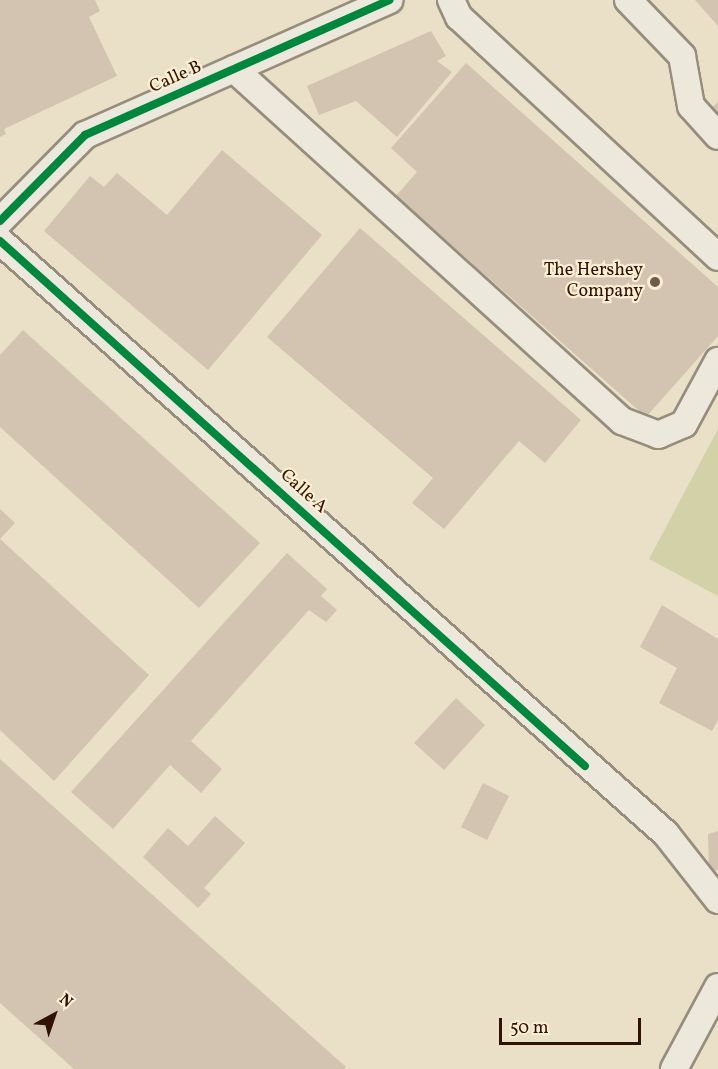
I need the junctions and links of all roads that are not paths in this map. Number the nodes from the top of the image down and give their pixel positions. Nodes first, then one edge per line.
1 (389, 0) edge
2 (451, 0) edge
3 (628, 0) edge
4 (234, 69) junction
5 (718, 136) edge
6 (0, 221) edge
7 (0, 241) edge
8 (718, 257) edge
9 (718, 361) edge
10 (718, 900) edge
11 (718, 987) edge
12 (674, 1069) edge

1 - 4 street, Calle B
2 - 8 street
3 - 5 street
4 - 6 street, Calle B
4 - 9 street
7 - 10 street, Calle A
11 - 12 street

